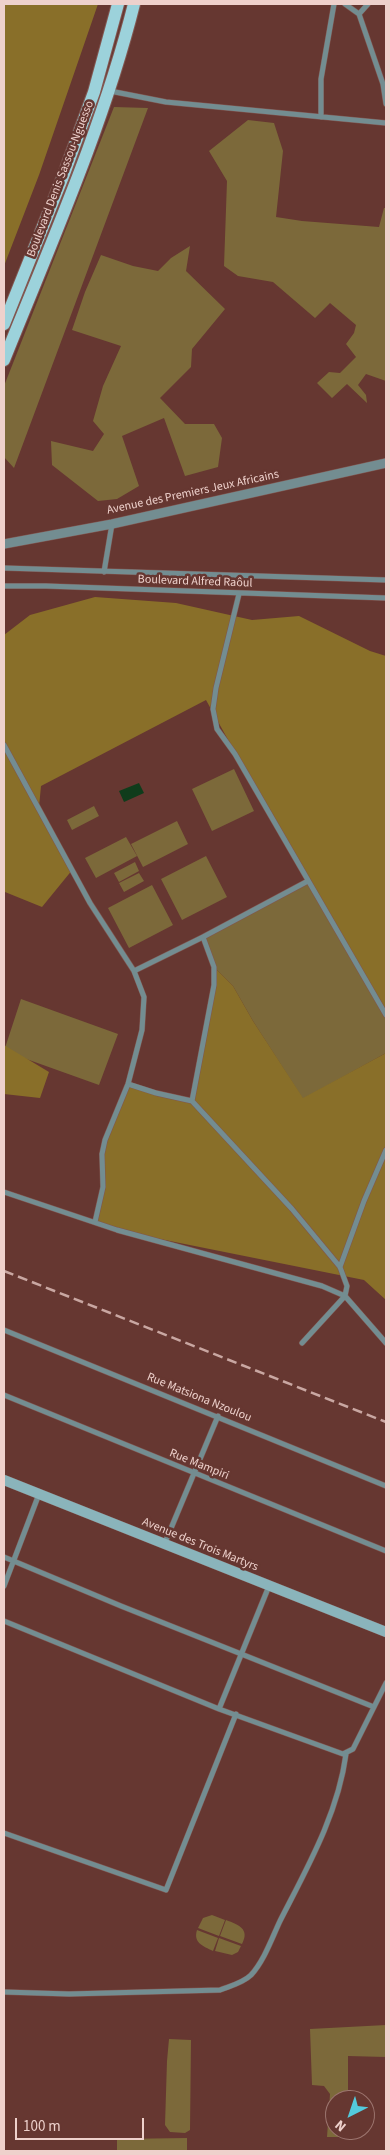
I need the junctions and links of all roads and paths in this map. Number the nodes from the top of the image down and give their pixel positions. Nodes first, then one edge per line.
1 (118, 4) edge
2 (134, 4) edge
3 (334, 4) edge
4 (345, 4) edge
5 (368, 4) edge
6 (359, 14) junction
7 (110, 91) junction
8 (386, 104) edge
9 (321, 117) junction
10 (386, 123) edge
11 (4, 324) edge
12 (4, 360) edge
13 (386, 463) edge
14 (112, 524) junction
15 (4, 544) edge
16 (4, 568) edge
17 (104, 572) junction
18 (386, 580) edge
19 (4, 586) edge
20 (239, 594) junction
21 (386, 598) edge
22 (4, 745) edge
23 (308, 882) junction
24 (203, 937) junction
25 (134, 970) junction
26 (386, 1015) edge
27 (128, 1084) junction
28 (192, 1102) junction
29 (386, 1150) edge
30 (4, 1192) edge
31 (94, 1222) junction
32 (340, 1267) junction
33 (345, 1296) junction
34 (4, 1330) edge
35 (302, 1343) dead end
36 (386, 1343) edge
37 (4, 1395) edge
38 (218, 1416) junction
39 (194, 1474) junction
40 (4, 1480) edge
41 (386, 1486) edge
42 (39, 1494) junction
43 (164, 1544) junction
44 (386, 1551) edge
45 (4, 1557) edge
46 (14, 1561) junction
47 (4, 1586) edge
48 (269, 1586) junction
49 (4, 1621) edge
50 (386, 1632) edge
51 (242, 1653) junction
52 (386, 1683) edge
53 (374, 1708) junction
54 (218, 1709) junction
55 (236, 1714) junction
56 (346, 1754) junction
57 (4, 1833) edge
58 (4, 1992) edge

1 - 11 main road, Boulevard Denis Sassou-Nguesso
2 - 7 main road, Boulevard Denis Sassou-Nguesso
3 - 9 street
4 - 6 street
5 - 6 street
6 - 8 street
7 - 9 street
7 - 12 main road, Boulevard Denis Sassou-Nguesso
9 - 10 street
13 - 14 street, Avenue des Premiers Jeux Africains
14 - 15 street, Avenue des Premiers Jeux Africains
14 - 17 street
16 - 17 street, Boulevard Alfred Raôul
17 - 18 street, Boulevard Alfred Raôul
19 - 20 street, Boulevard Alfred Raôul
20 - 21 street, Boulevard Alfred Raôul
20 - 23 street
22 - 25 street
23 - 24 street
23 - 26 street
24 - 25 street
24 - 28 street
25 - 27 street
27 - 28 street
27 - 31 street
28 - 32 street
29 - 32 street
30 - 31 street
31 - 33 street
32 - 33 street
33 - 35 street
33 - 36 street
34 - 38 street, Rue Matsiona Nzoulou
37 - 39 street, Rue Mampiri
38 - 39 street
38 - 41 street, Rue Matsiona Nzoulou
39 - 43 street
39 - 44 street, Rue Mampiri
40 - 42 main road, Avenue des Trois Martyrs
42 - 43 main road, Avenue des Trois Martyrs
42 - 46 street
43 - 48 main road, Avenue des Trois Martyrs
45 - 46 street
46 - 47 street
46 - 51 street
48 - 50 main road, Avenue des Trois Martyrs
48 - 51 street
49 - 54 street
51 - 53 street
51 - 54 street
52 - 53 street
53 - 56 street
54 - 55 street
55 - 56 street
55 - 57 street
56 - 58 street

